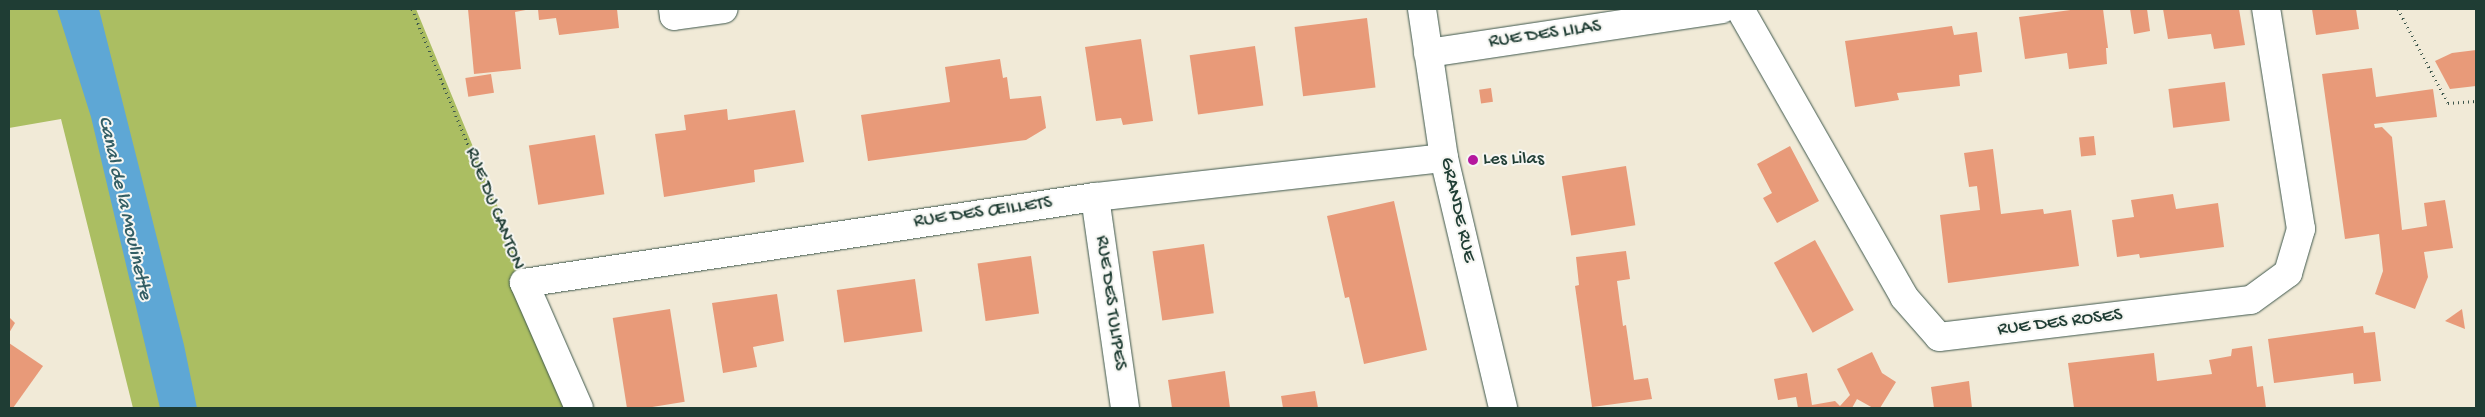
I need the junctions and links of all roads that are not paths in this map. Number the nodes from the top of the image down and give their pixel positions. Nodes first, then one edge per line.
1 (673, 9) edge
2 (724, 9) edge
3 (1422, 9) edge
4 (1722, 9) edge
5 (1740, 9) edge
6 (2266, 9) edge
7 (1428, 53) junction
8 (1444, 158) junction
9 (1095, 197) junction
10 (524, 283) joint
11 (579, 408) edge
12 (1125, 408) edge
13 (1503, 408) edge

1 - 2 street
3 - 7 street, GRANDE RUE
4 - 7 street, RUE DES LILAS
5 - 6 street, RUE DES ROSES
7 - 8 street, GRANDE RUE
8 - 9 street, RUE DES ŒILLETS
8 - 13 street, GRANDE RUE
9 - 10 street, RUE DES ŒILLETS
9 - 12 street, RUE DES TULIPES
10 - 11 street, RUE DU CANTON

